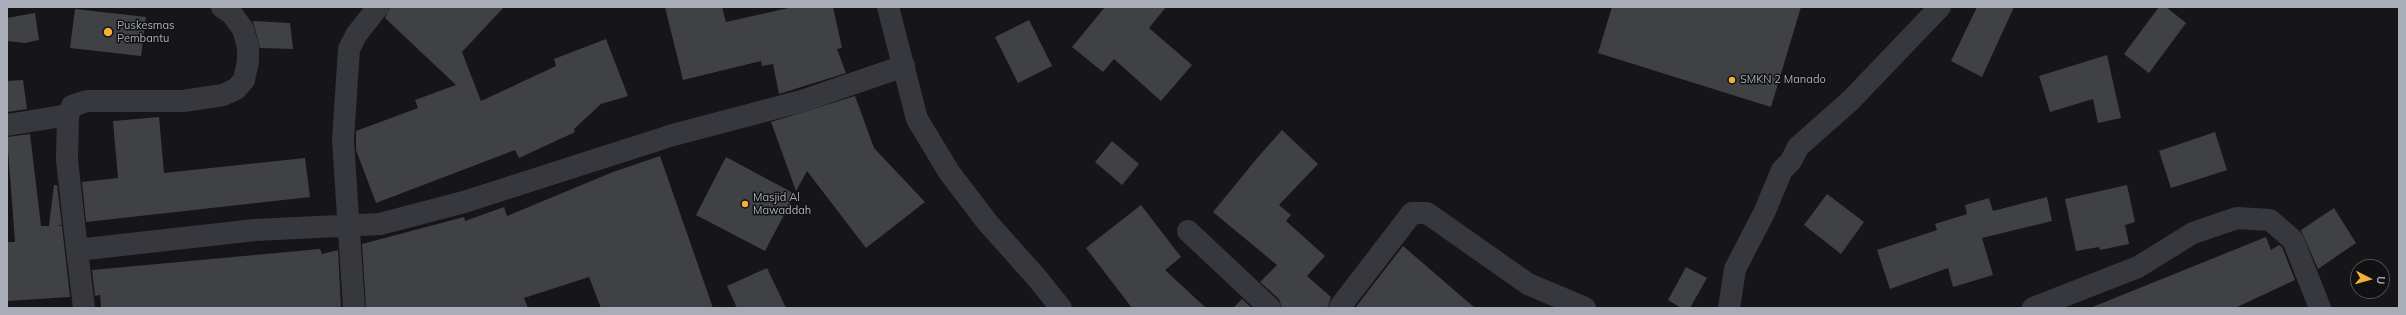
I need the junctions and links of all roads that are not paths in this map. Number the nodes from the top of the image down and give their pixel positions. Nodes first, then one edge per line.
1 (222, 7) edge
2 (378, 7) edge
3 (888, 7) edge
4 (1940, 7) edge
5 (904, 66) junction
6 (68, 115) junction
7 (7, 125) edge
8 (347, 224) junction
9 (1188, 231) dead end
10 (77, 250) junction
11 (1052, 305) edge
12 (2041, 307) edge
13 (84, 308) edge
14 (354, 308) edge
15 (1270, 308) edge
16 (1339, 308) edge
17 (1586, 308) edge
18 (1729, 308) edge
19 (2320, 308) edge

1 - 6 street
2 - 8 street
3 - 5 street
4 - 18 street
5 - 8 street
5 - 11 street
6 - 7 street
6 - 10 street
8 - 10 street
8 - 14 street
9 - 15 street
10 - 13 street
12 - 19 street
16 - 17 street

